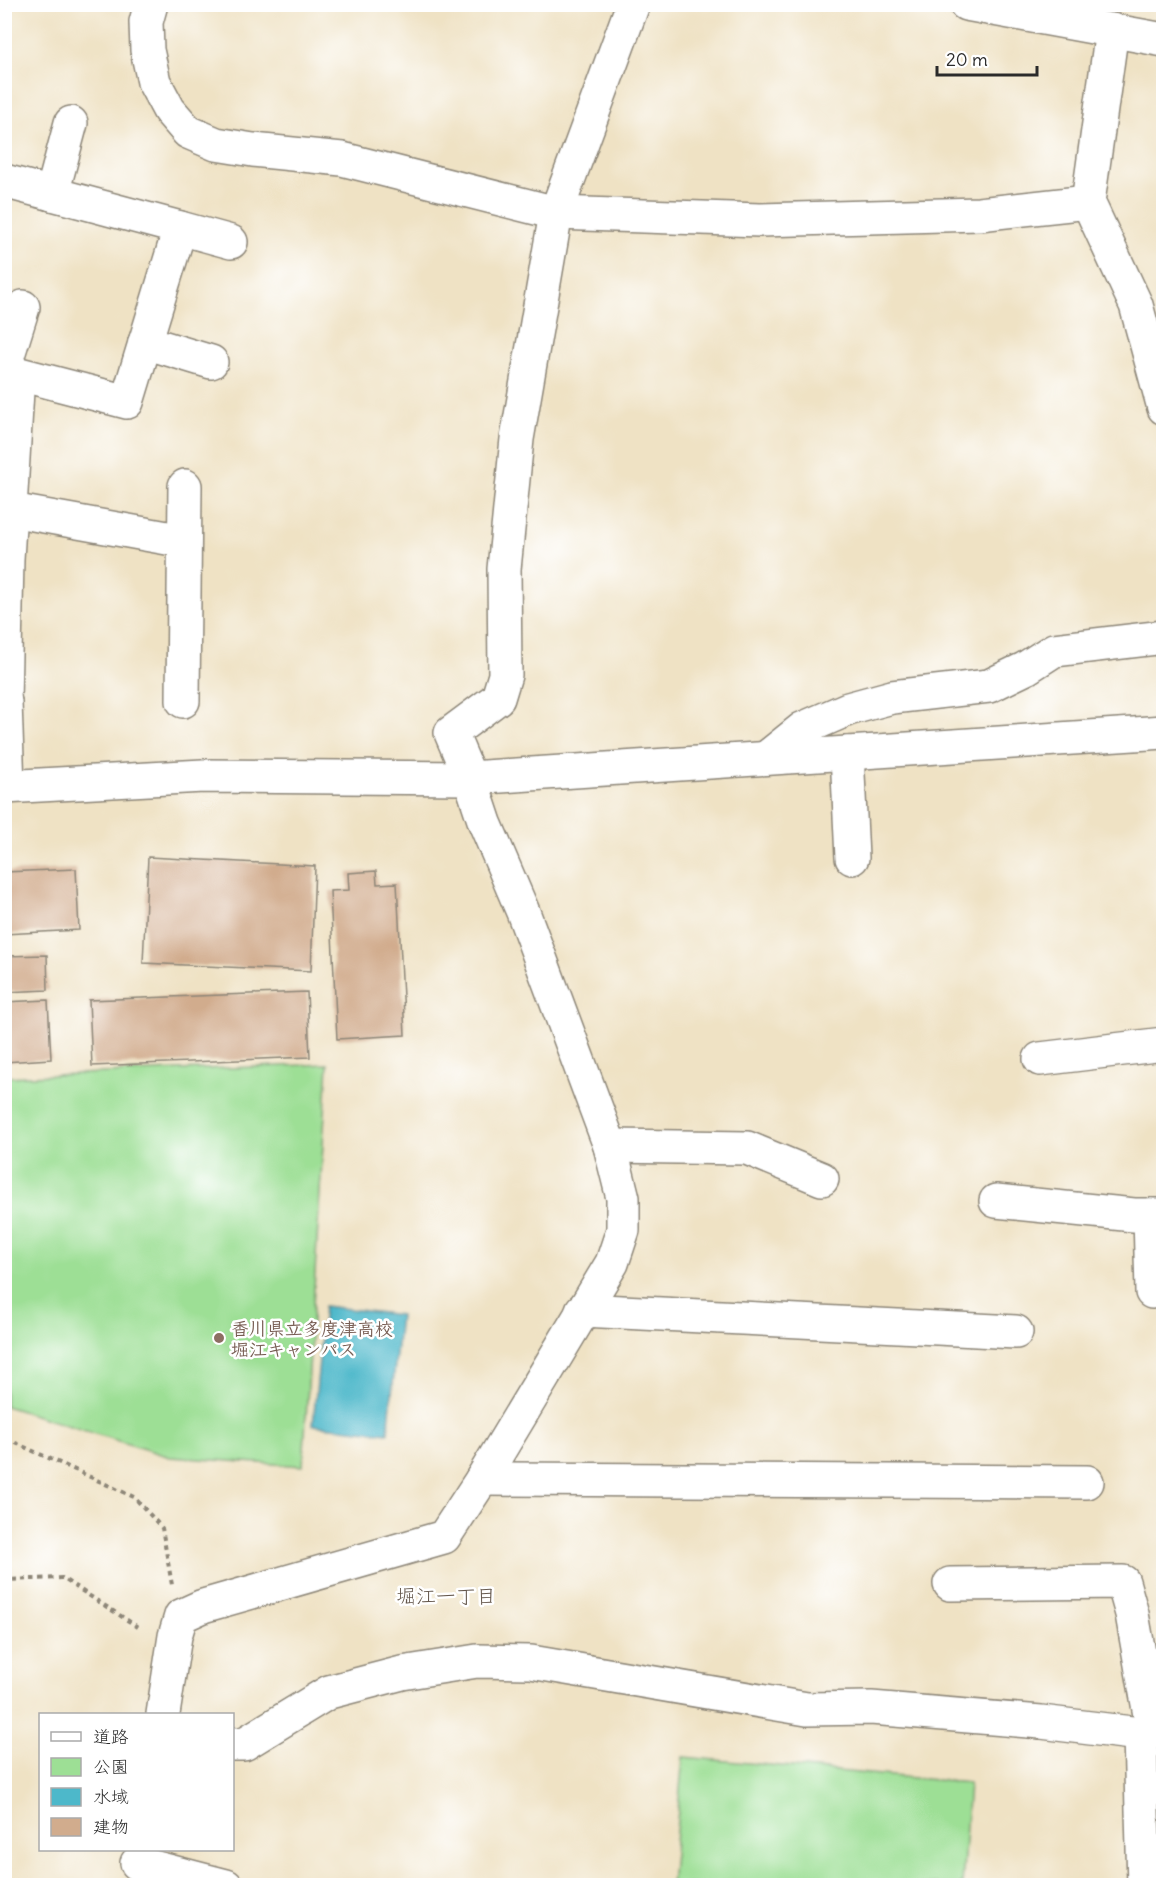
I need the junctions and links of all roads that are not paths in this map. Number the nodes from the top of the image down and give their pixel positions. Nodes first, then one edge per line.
1 (151, 4) edge
2 (633, 4) edge
3 (966, 4) edge
4 (1112, 30) junction
5 (1164, 40) edge
6 (71, 123) dead end
7 (4, 182) edge
8 (52, 194) junction
9 (1088, 202) junction
10 (556, 213) junction
11 (180, 228) junction
12 (231, 242) dead end
13 (23, 307) dead end
14 (145, 342) junction
15 (211, 362) dead end
16 (9, 370) edge
17 (1164, 408) edge
18 (185, 486) dead end
19 (11, 510) junction
20 (184, 541) junction
21 (6, 559) edge
22 (1164, 637) edge
23 (183, 701) dead end
24 (5, 702) edge
25 (1164, 732) edge
26 (847, 753) junction
27 (766, 758) junction
28 (470, 778) junction
29 (6, 787) edge
30 (852, 858) dead end
31 (1164, 1044) edge
32 (1040, 1059) dead end
33 (610, 1146) junction
34 (822, 1179) dead end
35 (996, 1201) dead end
36 (1157, 1215) edge
37 (1152, 1292) dead end
38 (582, 1310) junction
39 (1016, 1332) dead end
40 (482, 1479) junction
41 (1087, 1482) dead end
42 (950, 1584) dead end
43 (163, 1713) edge
44 (1140, 1734) junction
45 (234, 1744) edge
46 (136, 1866) edge
47 (226, 1886) edge
48 (1144, 1886) edge

1 - 10 street
2 - 10 street
3 - 4 street
4 - 5 street
4 - 9 street
6 - 8 street
7 - 8 street
8 - 11 street
9 - 10 street
9 - 17 street
10 - 28 street
11 - 12 street
11 - 14 street
13 - 16 street
14 - 15 street
14 - 16 street
16 - 19 street
18 - 20 street
19 - 20 street
19 - 21 street
20 - 23 street
21 - 24 street
22 - 27 street
24 - 29 street
25 - 26 street
26 - 27 street
26 - 30 street
27 - 28 street
28 - 29 street
28 - 33 street
31 - 32 street
33 - 34 street
33 - 38 street
35 - 36 street
36 - 37 street
38 - 39 street
38 - 40 street
40 - 41 street
40 - 43 street
42 - 44 street
44 - 45 street
44 - 48 street
46 - 47 street

